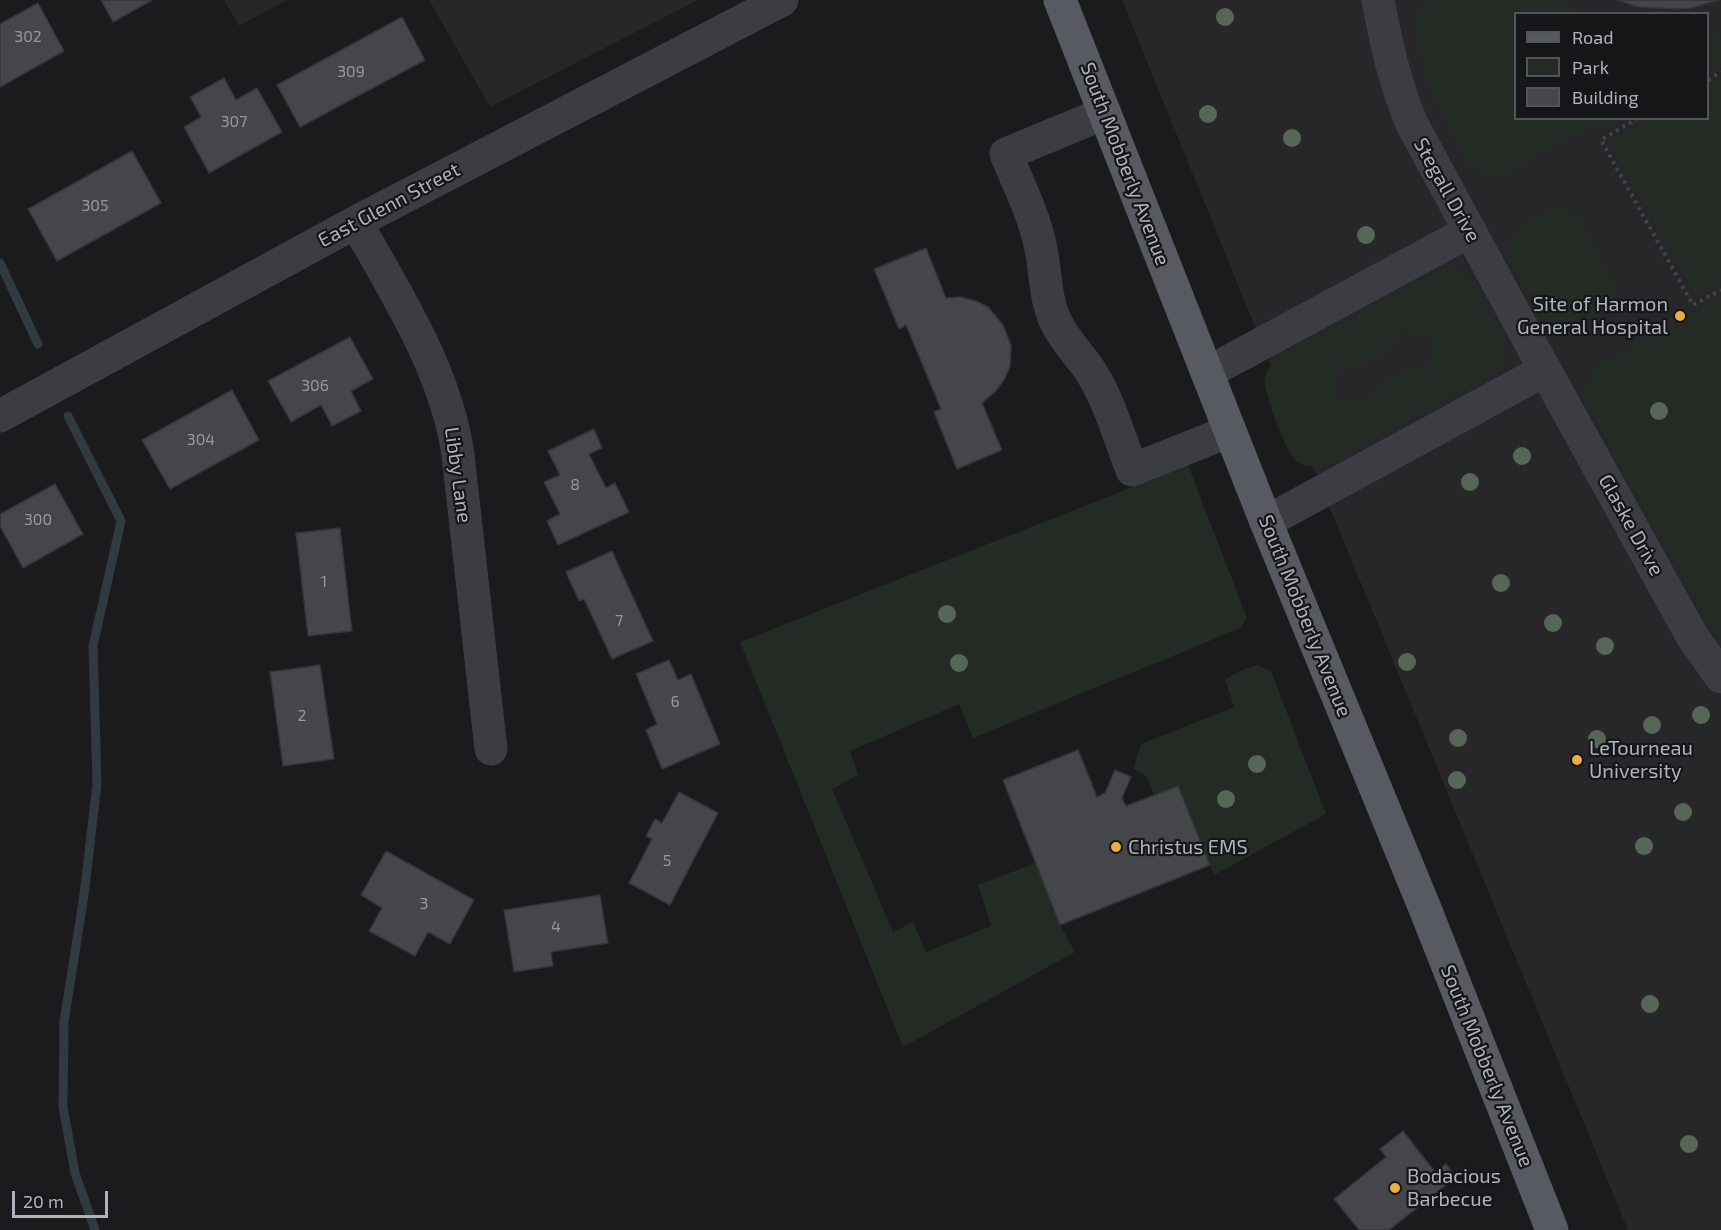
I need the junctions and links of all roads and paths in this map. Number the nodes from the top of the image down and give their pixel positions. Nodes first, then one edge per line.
1 (782, 0) edge
2 (1060, 0) edge
3 (1377, 0) edge
4 (1105, 113) junction
5 (1635, 120) edge
6 (356, 222) junction
7 (1470, 231) junction
8 (1721, 290) edge
9 (1545, 370) junction
10 (1207, 373) junction
11 (0, 416) edge
12 (1230, 431) junction
13 (1266, 522) junction
14 (1721, 678) edge
15 (490, 749) dead end
16 (1552, 1230) edge

1 - 6 street, East Glenn Street
2 - 4 main road, South Mobberly Avenue
3 - 7 street, Stegall Drive
4 - 10 main road, South Mobberly Avenue
4 - 12 street
5 - 8 path
6 - 11 street, East Glenn Street
6 - 15 street, Libby Lane
7 - 9 street, Stegall Drive
7 - 10 street
9 - 13 street
9 - 14 street, Glaske Drive
10 - 12 main road, South Mobberly Avenue
12 - 13 main road, South Mobberly Avenue
13 - 16 main road, South Mobberly Avenue

